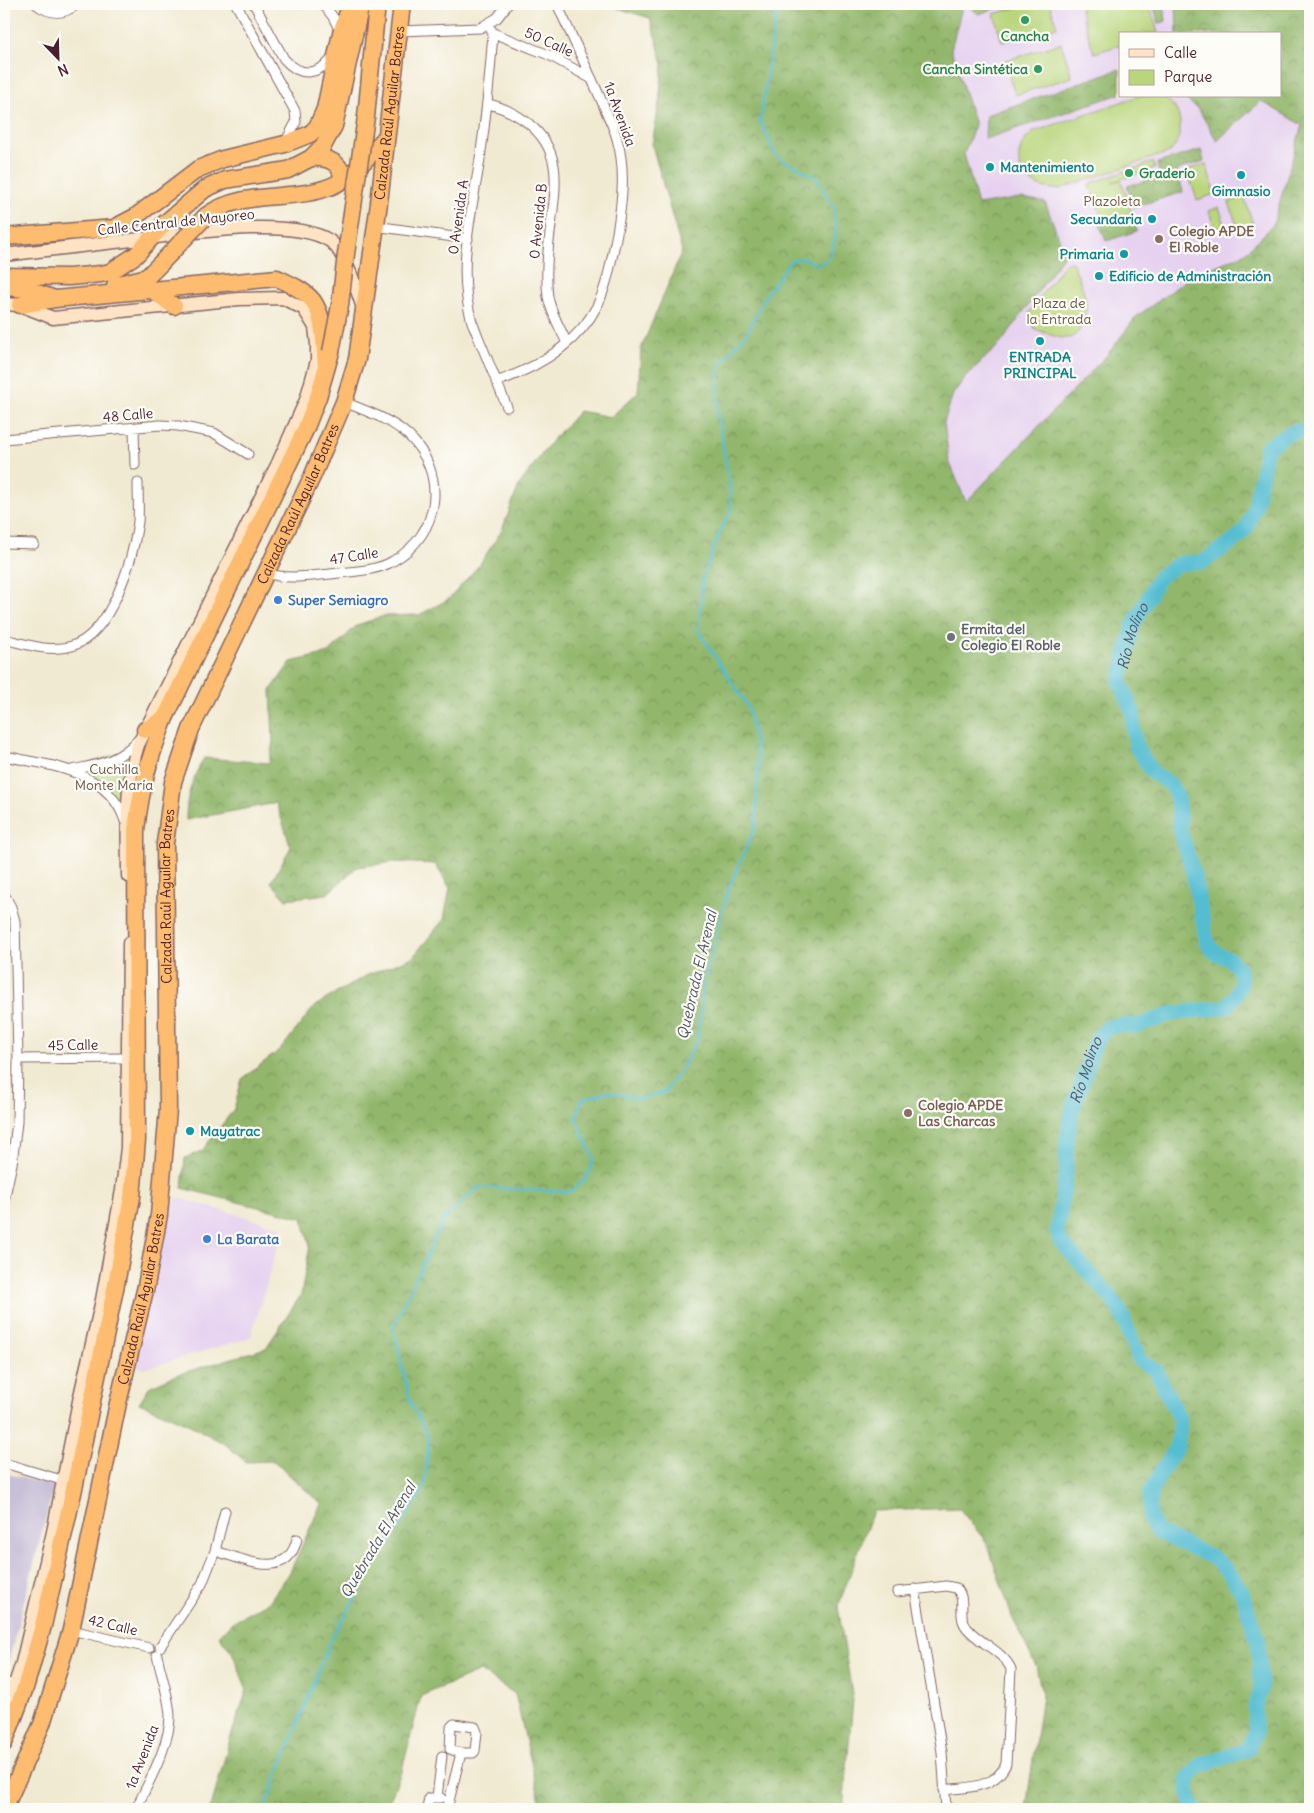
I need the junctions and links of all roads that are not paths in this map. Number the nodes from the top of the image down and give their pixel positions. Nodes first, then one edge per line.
1 (36, 4) edge
2 (77, 4) edge
3 (236, 4) edge
4 (254, 4) edge
5 (323, 4) edge
6 (351, 4) edge
7 (360, 4) edge
8 (378, 4) edge
9 (402, 4) edge
10 (508, 4) edge
11 (557, 4) edge
12 (484, 26) junction
13 (399, 31) junction
14 (341, 33) junction
15 (493, 34) junction
16 (336, 54) junction
17 (592, 79) junction
18 (488, 104) junction
19 (386, 137) junction
20 (285, 144) junction
21 (311, 158) junction
22 (342, 180) junction
23 (375, 226) junction
24 (4, 237) edge
25 (468, 238) junction
26 (147, 242) junction
27 (4, 255) edge
28 (4, 276) edge
29 (4, 287) edge
30 (152, 290) junction
31 (94, 296) junction
32 (55, 299) junction
33 (12, 304) edge
34 (174, 306) junction
35 (364, 313) junction
36 (322, 342) junction
37 (567, 342) junction
38 (326, 368) junction
39 (496, 382) junction
40 (344, 402) junction
41 (507, 407) dead end
42 (134, 428) junction
43 (4, 439) edge
44 (248, 454) dead end
45 (135, 465) dead end
46 (138, 483) dead end
47 (4, 544) edge
48 (34, 544) dead end
49 (266, 573) junction
50 (4, 639) edge
51 (165, 718) junction
52 (144, 733) junction
53 (4, 756) edge
54 (72, 770) junction
55 (128, 828) junction
56 (5, 895) edge
57 (127, 1058) junction
58 (18, 1059) junction
59 (4, 1200) edge
60 (122, 1250) junction
61 (102, 1300) junction
62 (4, 1463) edge
63 (69, 1482) junction
64 (226, 1511) dead end
65 (297, 1539) dead end
66 (215, 1551) junction
67 (915, 1589) junction
68 (897, 1592) dead end
69 (72, 1630) junction
70 (158, 1651) junction
71 (15, 1685) edge
72 (4, 1717) edge
73 (4, 1743) edge
74 (461, 1752) dead end
75 (442, 1756) dead end
76 (944, 1790) junction
77 (437, 1797) junction
78 (449, 1798) junction
79 (4, 1809) edge
80 (136, 1809) edge
81 (427, 1809) edge
82 (447, 1809) edge
83 (946, 1809) edge

1 - 2 street
3 - 20 street
4 - 16 street
5 - 14 street
6 - 14 highway
7 - 21 highway
8 - 36 highway, Calzada Raúl Aguilar Batres, bridge
9 - 13 highway, Calzada Raúl Aguilar Batres
10 - 12 street
11 - 17 street, 1a Avenida
12 - 13 street
12 - 15 street
13 - 19 highway, Calzada Raúl Aguilar Batres
14 - 16 highway
15 - 17 street, 50 Calle
15 - 18 street, 0 Avenida A
16 - 20 highway
17 - 37 street, 1a Avenida
18 - 25 street, 0 Avenida A
18 - 37 street, 0 Avenida B
19 - 22 highway
19 - 23 highway, Calzada Raúl Aguilar Batres
20 - 24 highway
21 - 22 highway
21 - 26 highway
22 - 31 highway, bridge
23 - 25 street
23 - 35 highway, Calzada Raúl Aguilar Batres
25 - 39 street, 0 Avenida A
26 - 27 street, Calle Central de Mayoreo
26 - 28 highway
26 - 35 street, Calle Central de Mayoreo
29 - 32 highway
30 - 31 highway
30 - 34 highway
30 - 36 highway
31 - 32 highway
32 - 33 highway
33 - 34 street
34 - 36 street
35 - 40 highway, Calzada Raúl Aguilar Batres
36 - 38 highway, Calzada Raúl Aguilar Batres
36 - 38 highway
36 - 52 street
37 - 39 street, 1a Avenida
38 - 51 highway, Calzada Raúl Aguilar Batres
39 - 41 street, 0 Avenida A
40 - 49 highway, Calzada Raúl Aguilar Batres
40 - 49 street, 47 Calle
42 - 43 street, 48 Calle
42 - 44 street, 48 Calle
42 - 45 street
46 - 50 street
47 - 48 street
49 - 69 highway, Calzada Raúl Aguilar Batres
51 - 52 highway
51 - 60 highway, Calzada Raúl Aguilar Batres
52 - 54 street
52 - 55 street
53 - 54 street
54 - 55 street
55 - 57 street
56 - 58 street
57 - 58 street, 45 Calle
57 - 61 street
58 - 59 street
60 - 61 highway
60 - 63 highway, Calzada Raúl Aguilar Batres
61 - 63 street
62 - 63 street
63 - 71 highway, Calzada Raúl Aguilar Batres
64 - 66 street
65 - 66 street
66 - 70 street
67 - 68 street
67 - 76 street
67 - 76 street
69 - 70 street, 42 Calle
69 - 79 highway, Calzada Raúl Aguilar Batres
70 - 80 street, 1a Avenida
71 - 72 street
71 - 73 highway, Calzada Raúl Aguilar Batres
74 - 78 street
75 - 77 street
76 - 83 street
77 - 78 street
77 - 81 street
78 - 82 street

